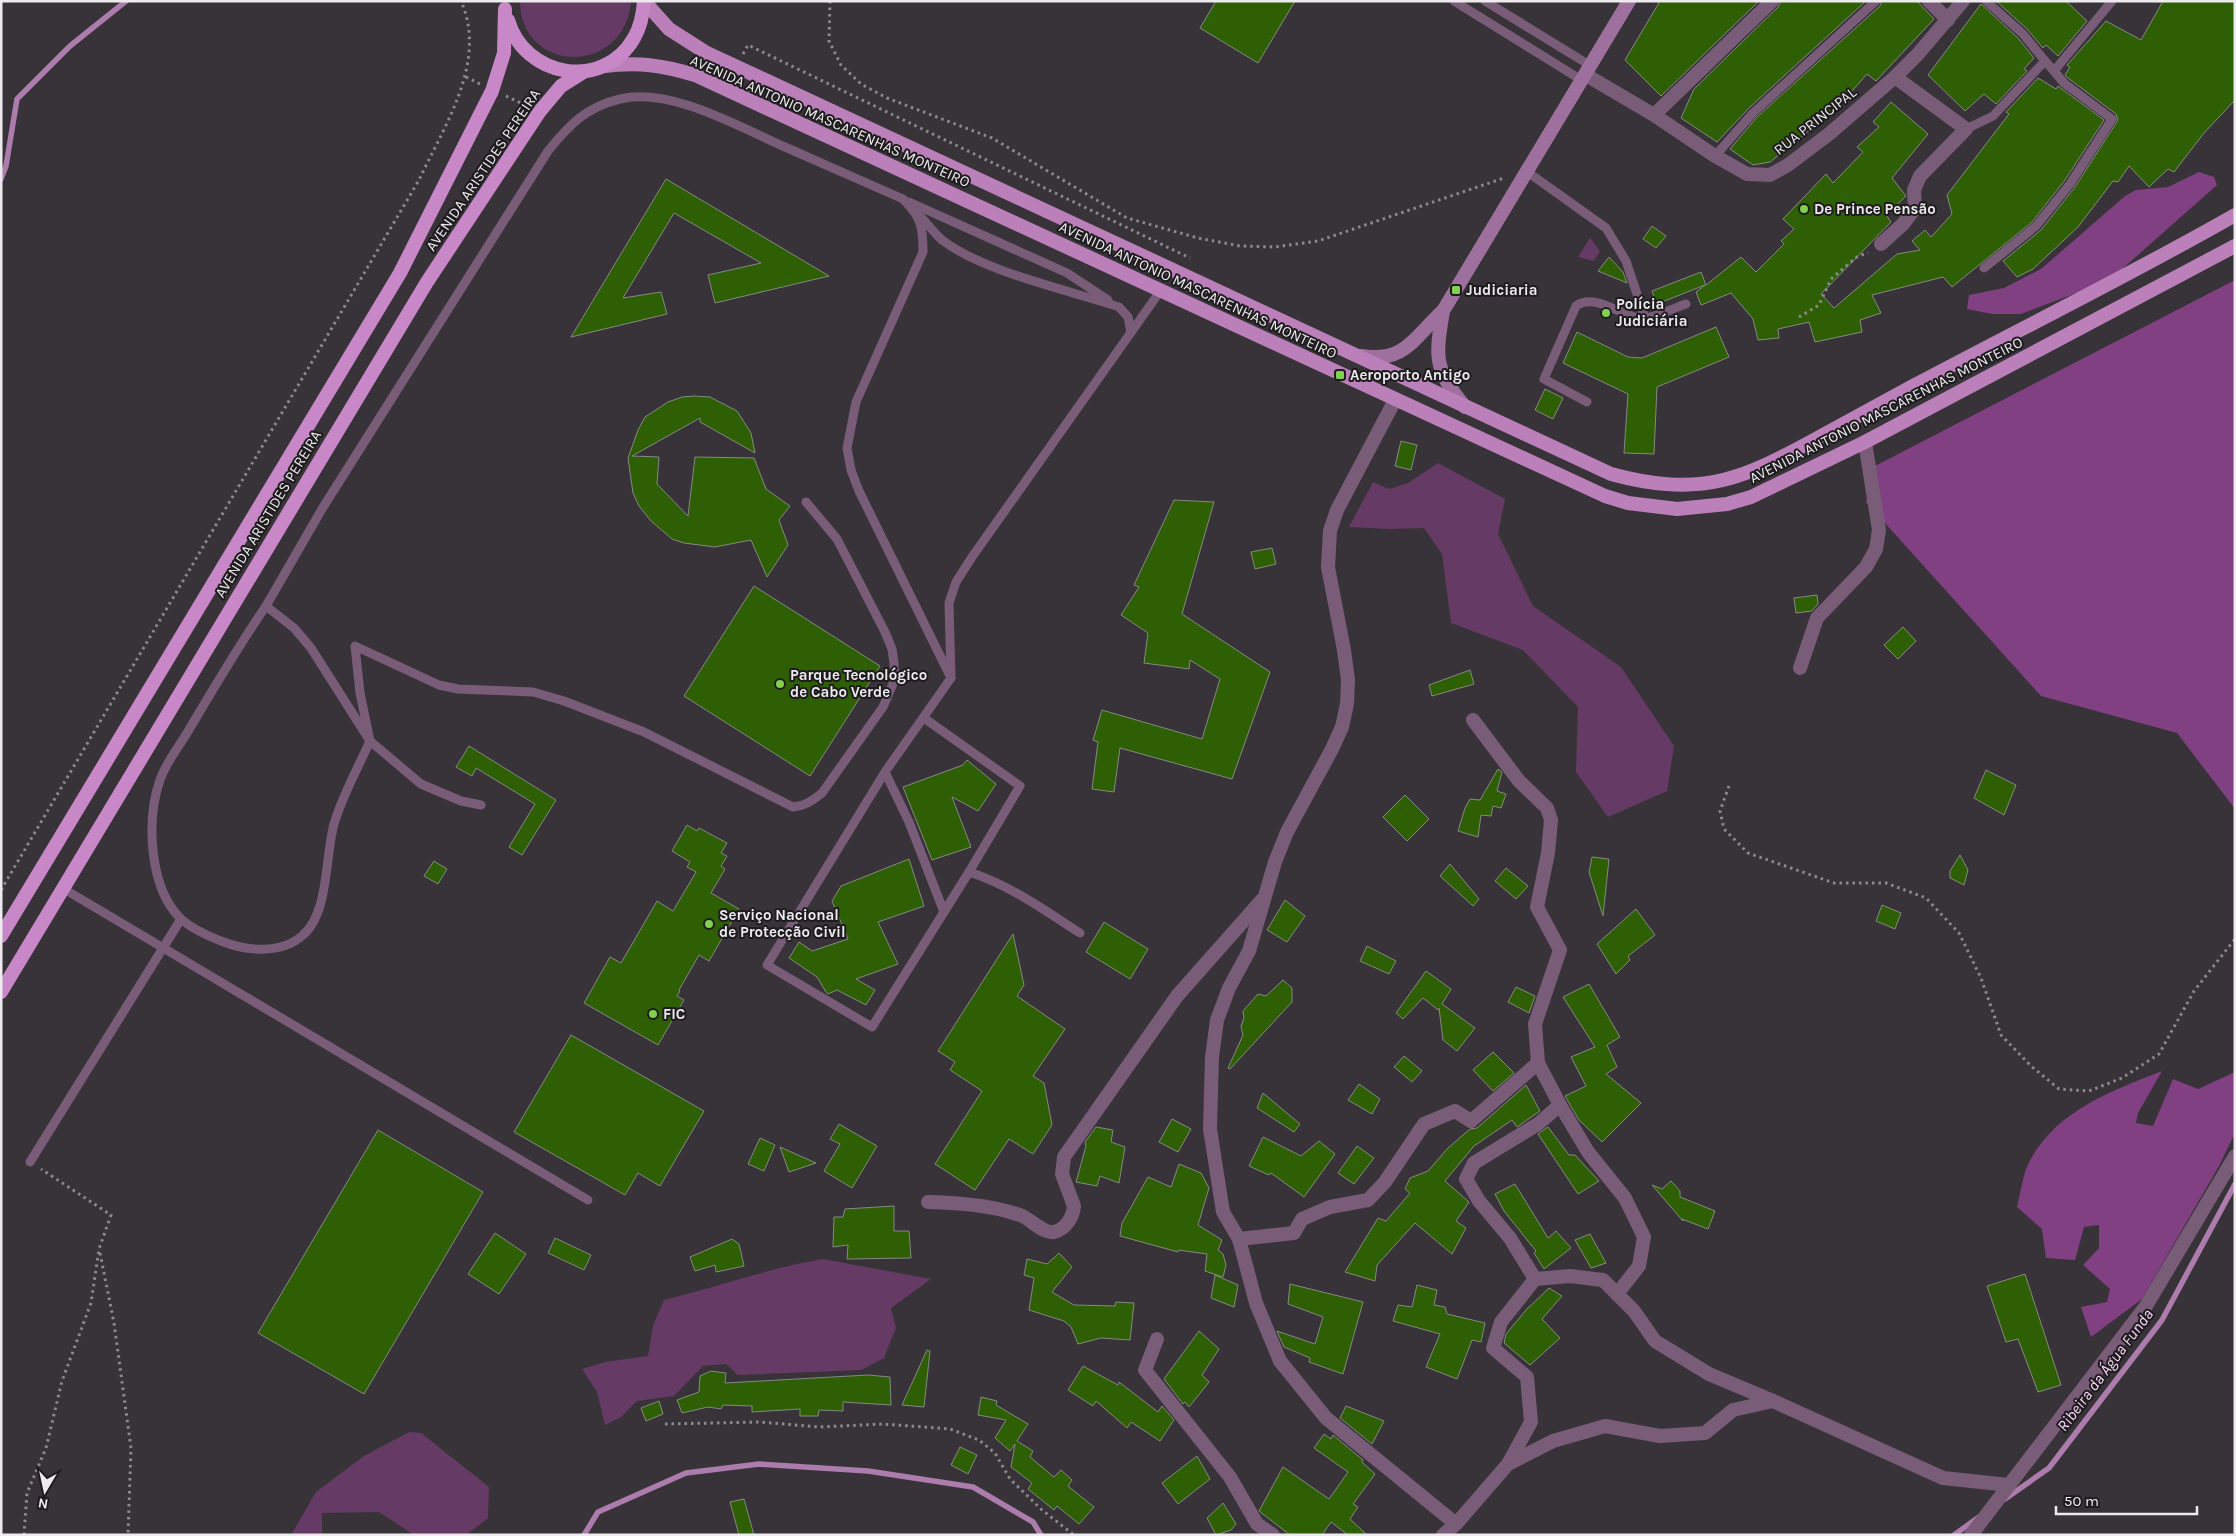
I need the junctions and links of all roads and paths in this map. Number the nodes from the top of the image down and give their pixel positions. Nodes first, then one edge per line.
1 (461, 1) edge
2 (644, 1) edge
3 (830, 1) edge
4 (1454, 1) edge
5 (1485, 1) edge
6 (1629, 1) edge
7 (1772, 1) edge
8 (1876, 1) edge
9 (1929, 1) edge
10 (1963, 1) edge
11 (1986, 1) edge
12 (2112, 1) edge
13 (504, 4) edge
14 (1948, 20) junction
15 (748, 44) dead end
16 (2045, 61) junction
17 (604, 66) junction
18 (585, 71) junction
19 (2054, 71) junction
20 (1587, 74) junction
21 (1895, 76) junction
22 (466, 78) junction
23 (492, 90) junction
24 (540, 111) junction
25 (1654, 115) junction
26 (1966, 128) junction
27 (1715, 156) junction
28 (1526, 171) junction
29 (903, 199) junction
30 (917, 212) junction
31 (2235, 215) edge
32 (1881, 244) joint
33 (2235, 246) edge
34 (1195, 260) dead end
35 (1984, 268) dead end
36 (1162, 290) junction
37 (1686, 304) dead end
38 (1119, 306) junction
39 (1443, 312) junction
40 (1798, 317) dead end
41 (1644, 318) junction
42 (1131, 332) junction
43 (1356, 355) junction
44 (1395, 400) junction
45 (1587, 402) dead end
46 (1466, 407) junction
47 (1865, 442) junction
48 (806, 502) dead end
49 (266, 606) junction
50 (1800, 668) dead end
51 (951, 678) junction
52 (924, 718) junction
53 (1473, 720) dead end
54 (370, 741) junction
55 (885, 772) junction
56 (1729, 786) dead end
57 (481, 805) dead end
58 (969, 872) junction
59 (64, 889) junction
60 (1, 890) edge
61 (1264, 898) junction
62 (944, 912) junction
63 (181, 919) junction
64 (1080, 932) dead end
65 (1, 936) edge
66 (2235, 939) edge
67 (164, 948) junction
68 (1, 992) edge
69 (1538, 1064) junction
70 (1560, 1105) junction
71 (2235, 1156) edge
72 (30, 1162) joint
73 (588, 1200) dead end
74 (928, 1202) dead end
75 (1239, 1239) junction
76 (99, 1249) junction
77 (1535, 1279) junction
78 (1617, 1294) junction
79 (1157, 1339) dead end
80 (1773, 1401) junction
81 (664, 1424) dead end
82 (1508, 1464) junction
83 (2009, 1485) junction
84 (1456, 1524) junction
85 (24, 1535) edge
86 (128, 1535) edge
87 (1074, 1535) edge
88 (1273, 1535) edge
89 (1443, 1535) edge
90 (1971, 1535) edge

1 - 22 path
2 - 17 highway
2 - 43 main road, AVENIDA ANTONIO MASCARENHAS MONTEIRO
3 - 28 path
4 - 20 lane
5 - 20 lane
6 - 20 main road
7 - 25 street
8 - 27 lane
9 - 14 street
10 - 14 street, RUA PRINCIPAL
11 - 16 lane
12 - 19 lane
13 - 18 highway
13 - 23 highway, AVENIDA ARISTIDES PEREIRA
14 - 21 street, RUA PRINCIPAL
15 - 34 path
16 - 19 lane
16 - 26 lane
17 - 18 highway
17 - 36 main road, AVENIDA ANTONIO MASCARENHAS MONTEIRO
18 - 24 highway, AVENIDA ARISTIDES PEREIRA
19 - 35 lane
20 - 25 street, RUA PRINCIPAL
20 - 28 main road
21 - 26 street
21 - 27 street, RUA PRINCIPAL
22 - 23 path
22 - 60 path
23 - 24 path
23 - 65 highway, AVENIDA ARISTIDES PEREIRA
24 - 59 highway, AVENIDA ARISTIDES PEREIRA
25 - 27 street, RUA PRINCIPAL
26 - 32 street
28 - 39 main road
28 - 41 lane
29 - 30 lane
29 - 38 lane
29 - 49 lane
30 - 38 lane
30 - 51 lane
31 - 46 main road, AVENIDA ANTONIO MASCARENHAS MONTEIRO
32 - 40 path
33 - 47 main road, AVENIDA ANTONIO MASCARENHAS MONTEIRO
36 - 42 lane
36 - 44 main road, AVENIDA ANTONIO MASCARENHAS MONTEIRO
37 - 41 lane
38 - 42 lane
39 - 43 main road
39 - 46 main road
41 - 45 lane
42 - 51 lane
43 - 46 main road, AVENIDA ANTONIO MASCARENHAS MONTEIRO
44 - 47 main road, AVENIDA ANTONIO MASCARENHAS MONTEIRO
44 - 61 street
47 - 50 street
48 - 54 lane
49 - 54 lane
49 - 63 lane
51 - 52 lane
52 - 55 lane
52 - 58 lane
53 - 69 street
54 - 57 lane
54 - 63 lane
55 - 62 lane
55 - 62 lane
56 - 66 path
58 - 62 lane
58 - 64 lane
59 - 67 lane
59 - 68 highway, AVENIDA ARISTIDES PEREIRA
61 - 74 street
61 - 75 street
63 - 67 lane
67 - 72 lane
67 - 73 lane
69 - 70 street
69 - 75 street
70 - 77 street
70 - 78 street
71 - 83 street
72 - 76 path
75 - 84 street
76 - 85 path
76 - 86 path
77 - 78 street
77 - 82 street
78 - 80 street
79 - 88 street
80 - 82 street
80 - 83 street
81 - 87 path
82 - 84 street
83 - 90 street
84 - 89 street

